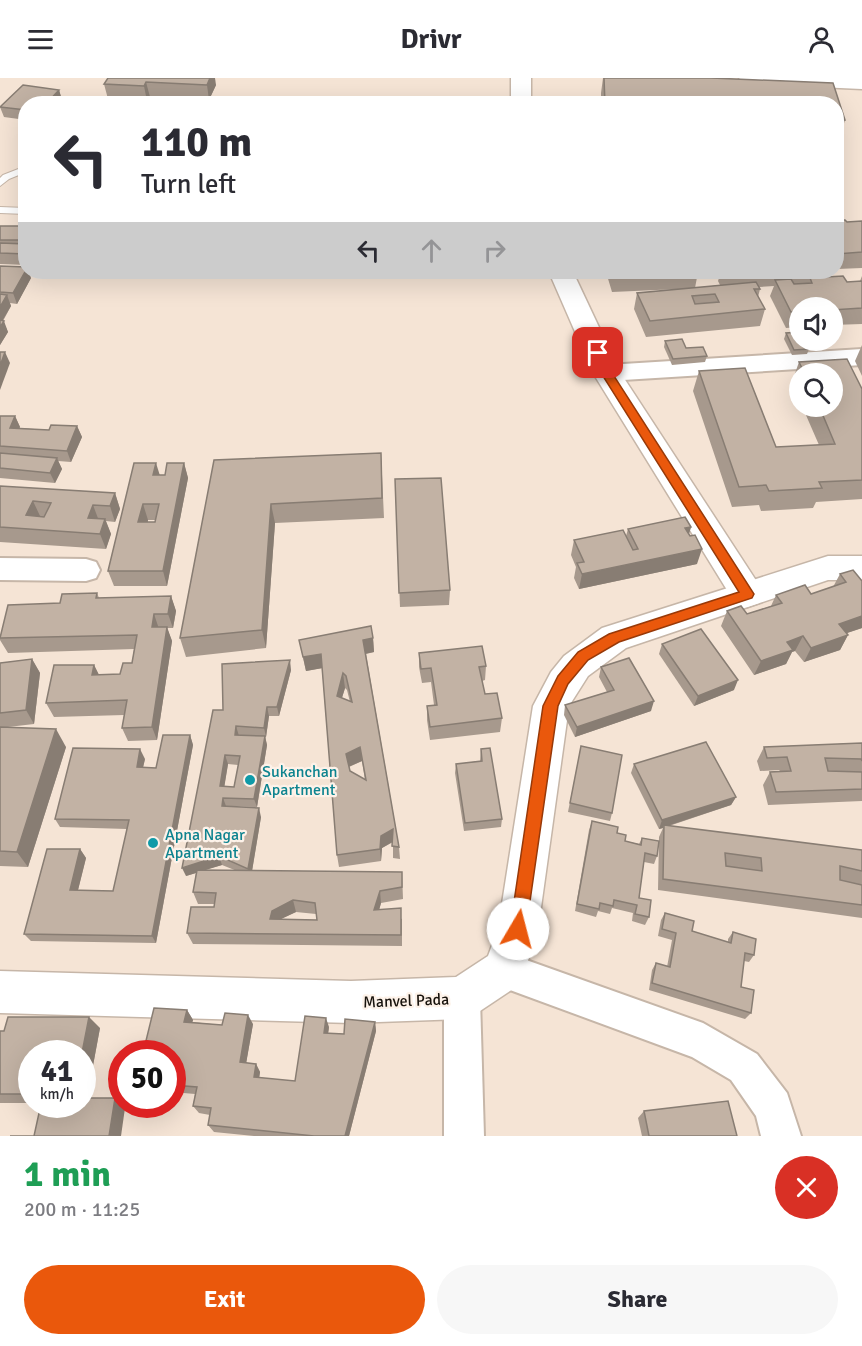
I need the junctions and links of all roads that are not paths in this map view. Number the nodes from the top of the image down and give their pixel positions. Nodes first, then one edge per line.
1 (521, 78) edge
2 (748, 78) edge
3 (862, 83) edge
4 (521, 96) edge
5 (18, 173) edge
6 (0, 183) edge
7 (0, 210) edge
8 (18, 211) edge
9 (564, 279) edge
10 (862, 357) edge
11 (607, 373) junction
12 (862, 568) edge
13 (0, 569) edge
14 (86, 570) dead end
15 (747, 594) junction
16 (504, 970) junction
17 (0, 992) edge
18 (462, 998) junction
19 (464, 1136) edge
20 (781, 1136) edge

1 - 4 main road
2 - 3 main road
5 - 6 lane
7 - 8 lane
9 - 11 main road
10 - 11 street
11 - 15 main road
12 - 15 main road
13 - 14 street
15 - 16 main road
16 - 18 main road, Manvel Pada
16 - 20 street
17 - 18 main road, Manvel Pada
18 - 19 street

